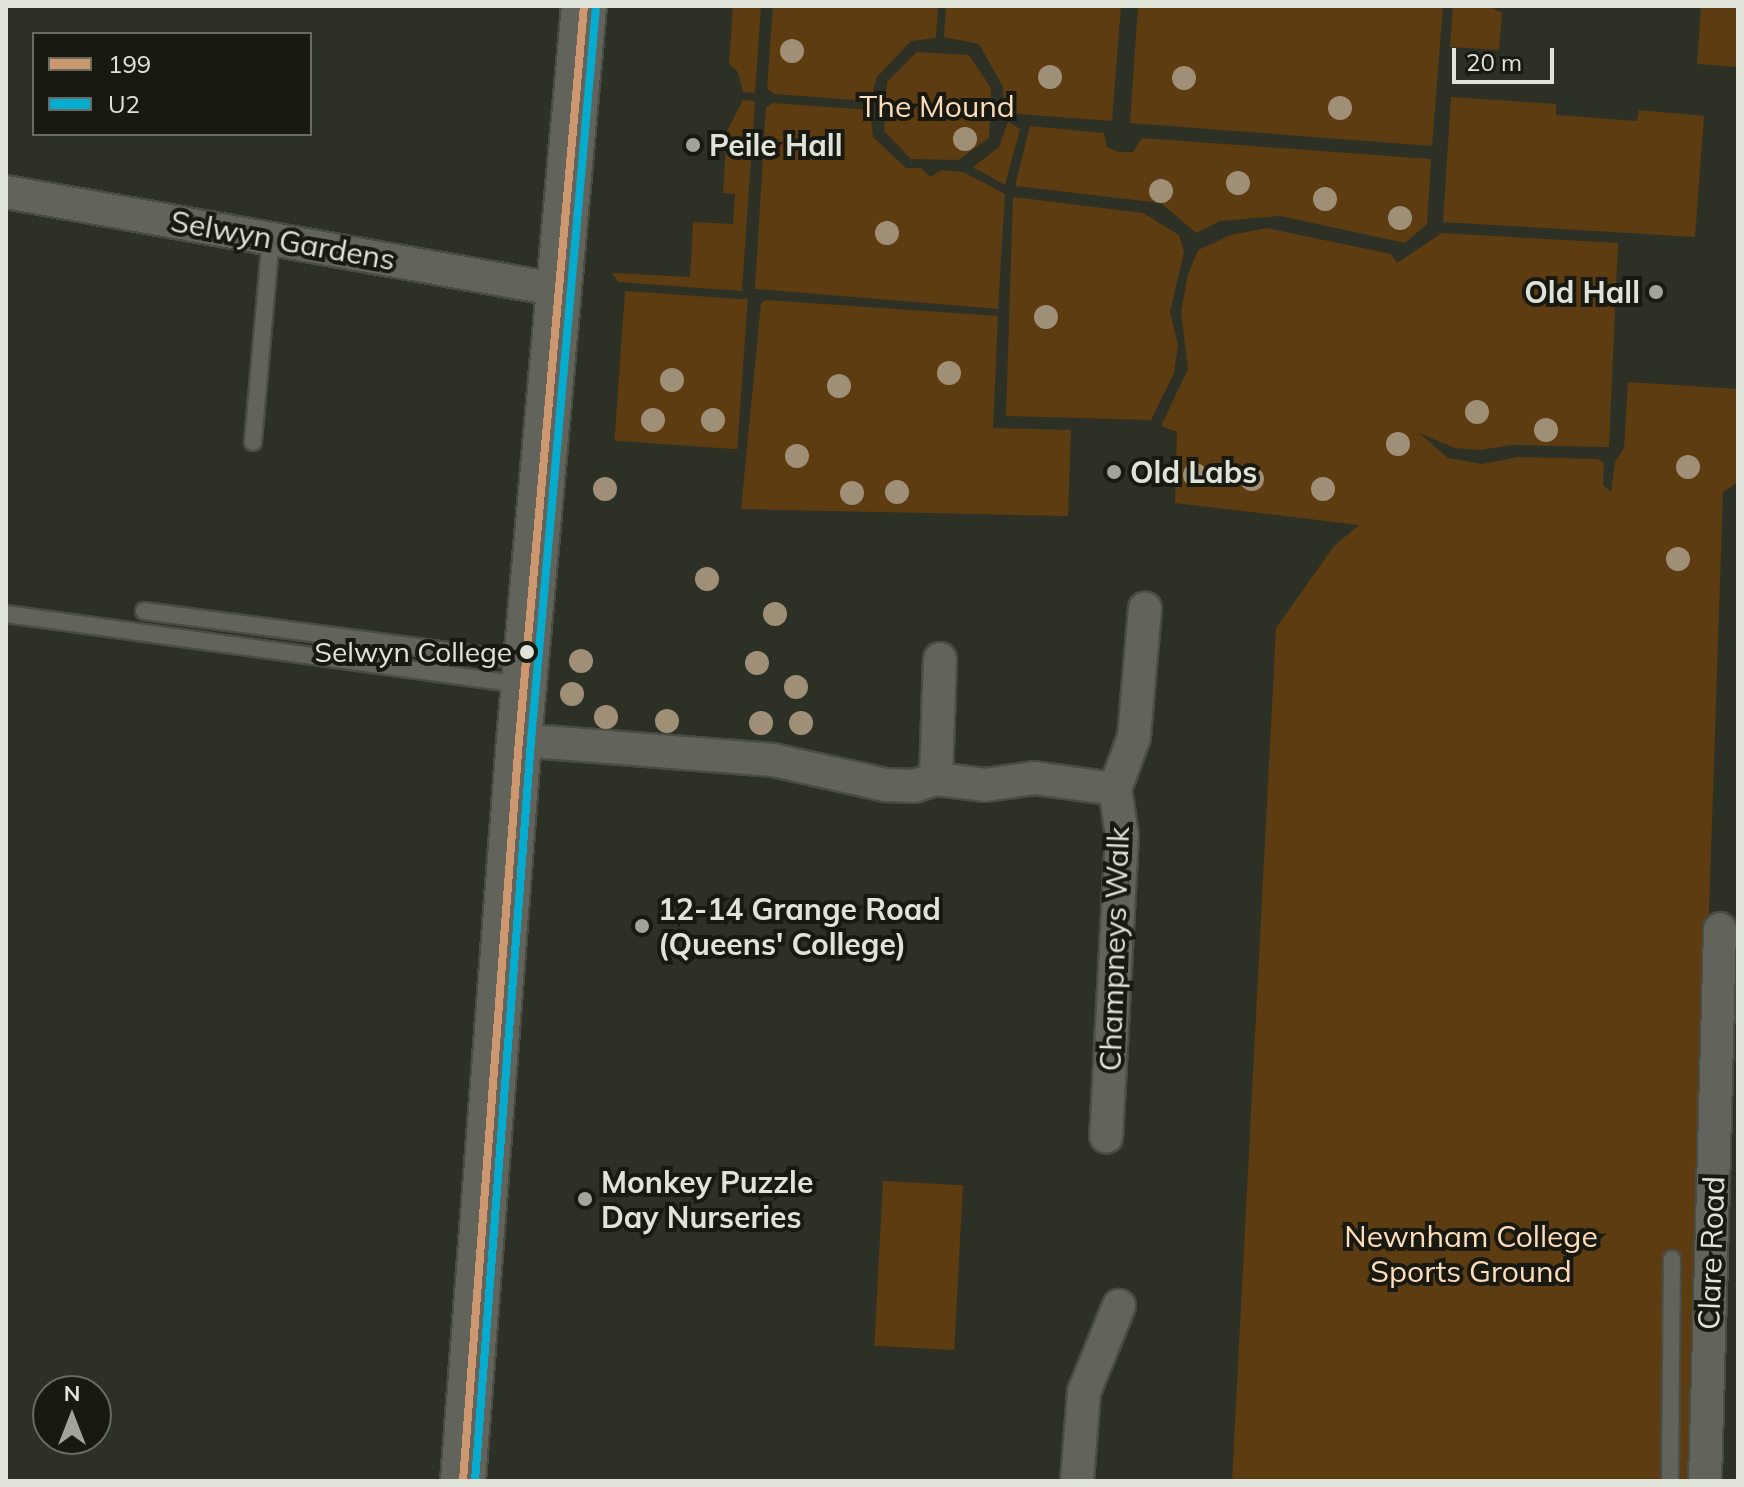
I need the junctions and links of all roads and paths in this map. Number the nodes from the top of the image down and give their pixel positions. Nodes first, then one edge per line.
1 (584, 6) edge
2 (6, 192) edge
3 (271, 238) junction
4 (560, 290) junction
5 (253, 442) dead end
6 (1145, 608) dead end
7 (144, 611) dead end
8 (6, 614) edge
9 (940, 659) dead end
10 (525, 673) junction
11 (519, 740) junction
12 (936, 779) junction
13 (1115, 789) junction
14 (1720, 929) dead end
15 (1106, 1137) dead end
16 (1672, 1259) dead end
17 (1119, 1306) dead end
18 (463, 1481) edge
19 (1077, 1481) edge
20 (1670, 1481) edge
21 (1705, 1481) edge

1 - 4 street
2 - 3 street, Selwyn Gardens
3 - 4 street, Selwyn Gardens
3 - 5 lane
4 - 10 street
6 - 13 street
7 - 10 lane
8 - 10 lane
9 - 12 street
10 - 11 street
11 - 12 street, Champneys Walk
11 - 18 street
12 - 13 street, Champneys Walk
13 - 15 street, Champneys Walk
14 - 21 street, Clare Road
16 - 20 lane
17 - 19 street

